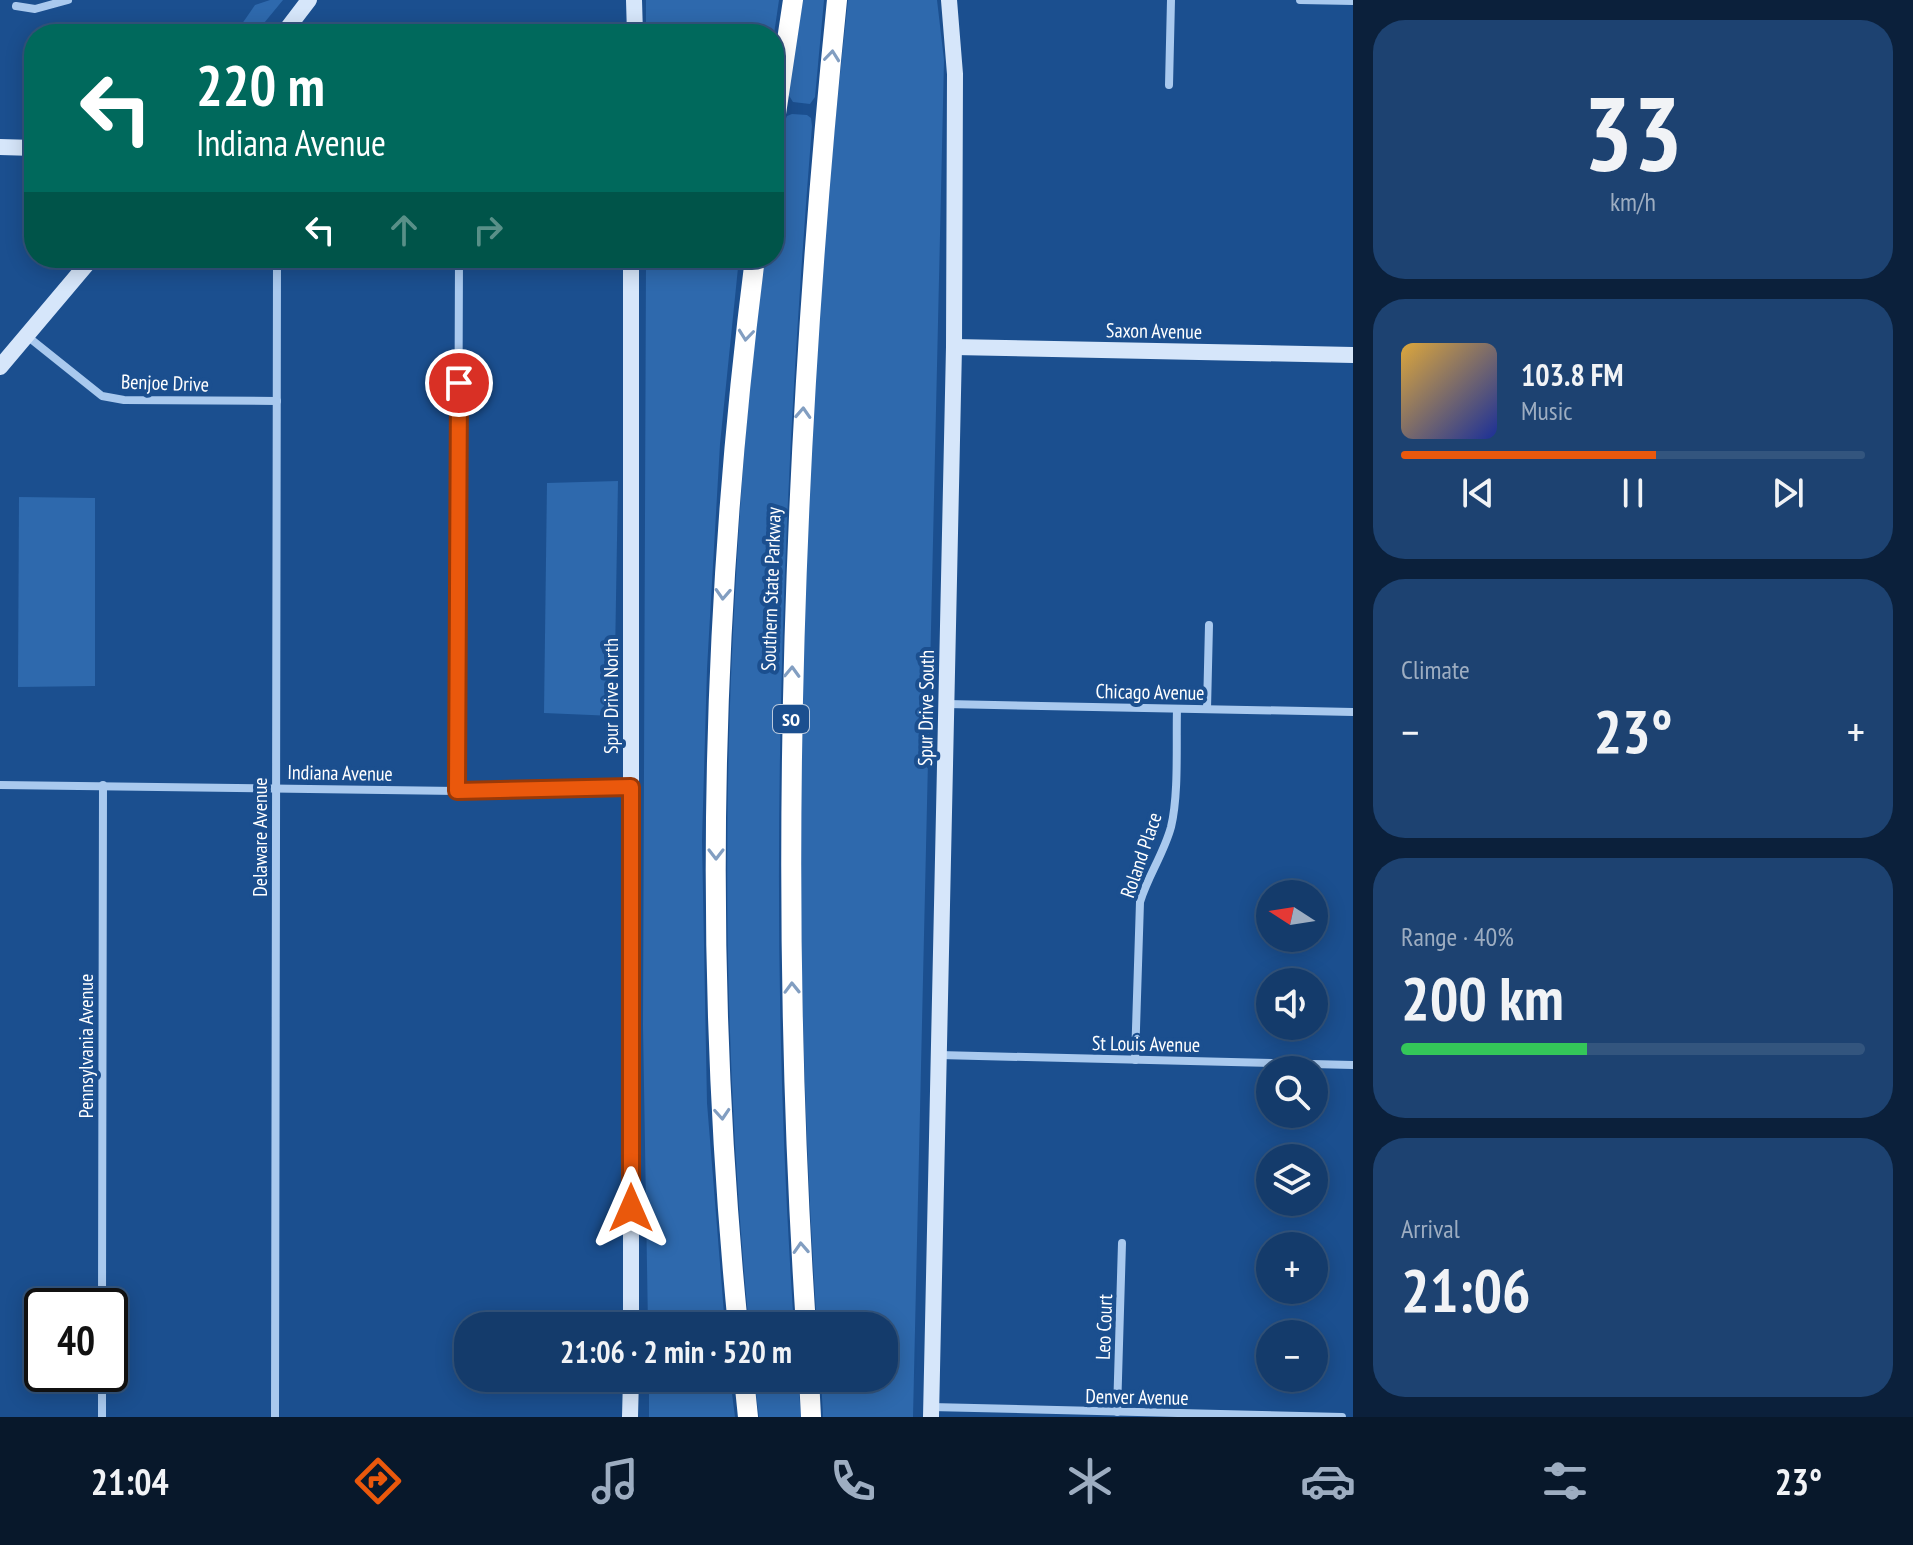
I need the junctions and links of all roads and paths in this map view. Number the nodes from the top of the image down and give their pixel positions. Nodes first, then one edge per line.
1 (68, 0) edge
2 (309, 0) edge
3 (634, 0) edge
4 (793, 0) edge
5 (837, 0) edge
6 (949, 0) edge
7 (1171, 0) edge
8 (1300, 0) edge
9 (1353, 1) edge
10 (16, 6) dead end
11 (291, 24) edge
12 (635, 24) edge
13 (784, 60) edge
14 (1169, 85) dead end
15 (0, 147) edge
16 (24, 148) edge
17 (84, 268) edge
18 (277, 268) edge
19 (459, 268) edge
20 (631, 268) edge
21 (754, 268) edge
22 (27, 336) junction
23 (954, 347) junction
24 (1353, 355) edge
25 (0, 367) edge
26 (277, 401) junction
27 (1209, 625) dead end
28 (946, 704) junction
29 (1177, 709) junction
30 (1207, 709) junction
31 (1353, 712) edge
32 (0, 785) edge
33 (103, 785) junction
34 (631, 787) junction
35 (277, 788) junction
36 (457, 791) junction
37 (938, 1055) junction
38 (1135, 1060) junction
39 (1353, 1065) edge
40 (1122, 1243) dead end
41 (102, 1288) edge
42 (631, 1312) edge
43 (737, 1312) edge
44 (805, 1312) edge
45 (102, 1392) edge
46 (631, 1392) edge
47 (745, 1392) edge
48 (810, 1392) edge
49 (931, 1412) edge
50 (1117, 1412) junction
51 (1079, 1415) edge
52 (1228, 1416) edge
53 (102, 1417) edge
54 (275, 1417) edge
55 (630, 1417) edge
56 (748, 1417) edge
57 (811, 1417) edge
58 (1342, 1417) edge

1 - 10 street
2 - 11 street
3 - 12 street
4 - 13 highway
44 -> 5 highway, Southern State Parkway / SO
6 - 23 street, Spur Drive South
7 - 14 street
8 - 9 street
15 - 16 street
17 - 22 street
18 - 26 street, Delaware Avenue
19 - 36 street
20 - 34 street, Spur Drive North
21 -> 43 highway
22 - 25 street
22 - 26 street, Benjoe Drive
23 - 24 street, Saxon Avenue
23 - 28 street, Spur Drive South
26 - 35 street, Delaware Avenue
27 - 30 street
28 - 29 street, Chicago Avenue
28 - 37 street, Spur Drive South
29 - 30 street, Chicago Avenue
29 - 38 street, Roland Place
30 - 31 street, Chicago Avenue
32 - 33 street, Indiana Avenue
33 - 35 street, Indiana Avenue
33 - 41 street, Pennsylvania Avenue
34 - 36 street, Indiana Avenue
34 - 42 street, Spur Drive North
35 - 36 street, Indiana Avenue
35 - 54 street, Delaware Avenue
37 - 38 street, St Louis Avenue
37 - 49 street, Spur Drive South
38 - 39 street, St Louis Avenue
40 - 50 street, Leo Court
45 - 53 street
46 - 55 street
47 - 56 highway
48 - 57 highway
49 - 51 street, Denver Avenue
50 - 51 street, Denver Avenue
50 - 52 street, Denver Avenue
52 - 58 street, Denver Avenue

